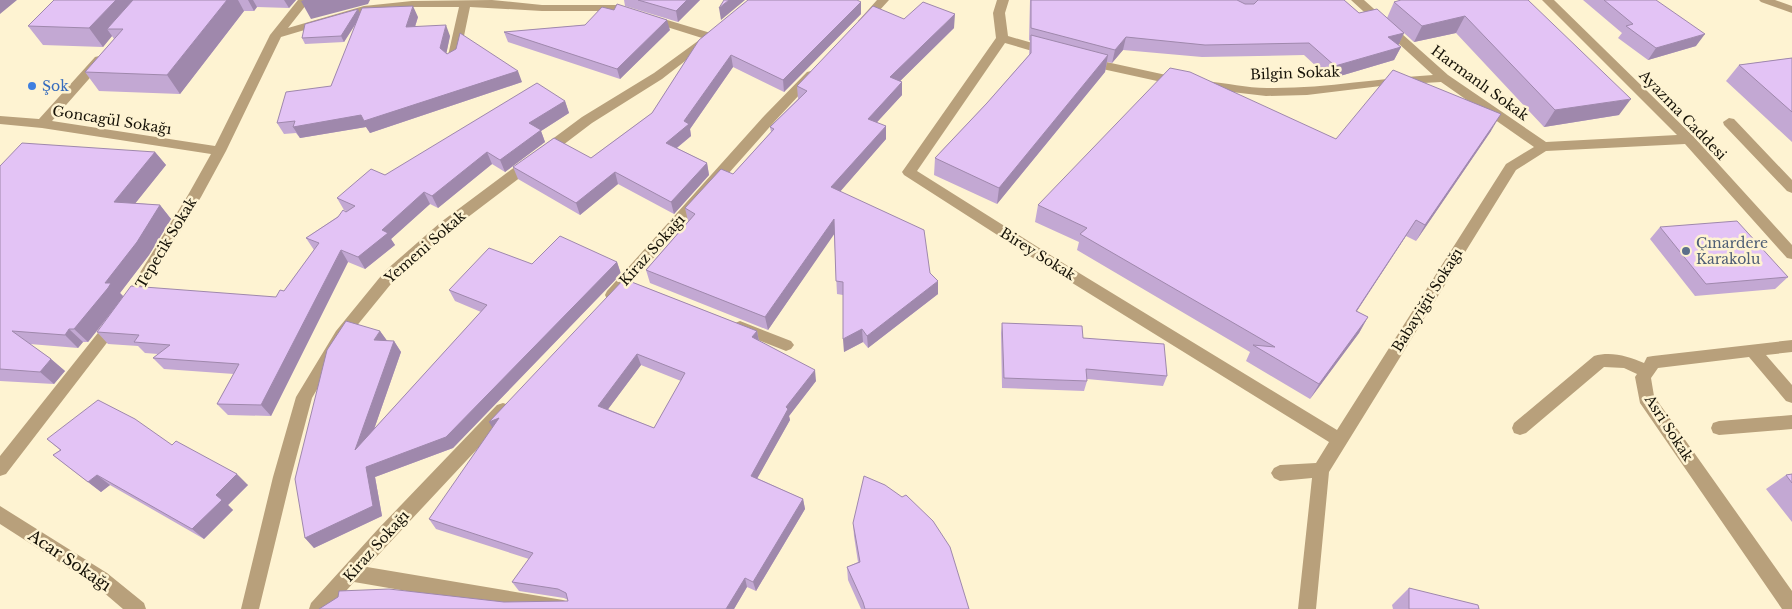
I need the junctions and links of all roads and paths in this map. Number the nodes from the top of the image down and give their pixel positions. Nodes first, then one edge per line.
1 (304, 0) edge
2 (883, 0) edge
3 (1003, 0) edge
4 (1357, 0) edge
5 (1548, 0) edge
6 (1765, 0) edge
7 (489, 2) edge
8 (618, 4) edge
9 (465, 5) junction
10 (1792, 10) edge
11 (276, 35) junction
12 (850, 35) edge
13 (1002, 38) junction
14 (108, 51) edge
15 (453, 60) edge
16 (823, 62) edge
17 (1444, 78) junction
18 (0, 120) edge
19 (1729, 122) dead end
20 (42, 124) junction
21 (1688, 139) junction
22 (1544, 146) junction
23 (219, 151) junction
24 (1792, 188) edge
25 (1792, 254) edge
26 (625, 281) junction
27 (643, 288) edge
28 (599, 308) edge
29 (723, 320) edge
30 (786, 345) dead end
31 (1792, 346) edge
32 (1752, 350) junction
33 (1646, 371) junction
34 (1792, 396) edge
35 (516, 397) edge
36 (1792, 422) edge
37 (1520, 428) dead end
38 (1719, 428) dead end
39 (1340, 440) junction
40 (0, 470) edge
41 (1320, 470) junction
42 (1280, 473) dead end
43 (0, 514) edge
44 (352, 573) junction
45 (1792, 607) edge
46 (137, 609) edge
47 (250, 609) edge
48 (318, 609) edge
49 (563, 609) edge
50 (1307, 609) edge

1 - 11 street, Tepecik Sokak
2 - 12 street
3 - 13 street
4 - 17 street, Harmanlı Sokak
5 - 21 street, Ayazma Caddesi
6 - 10 street
7 - 8 street
7 - 9 street
8 - 47 street, Yemeni Sokak
9 - 11 street
9 - 15 street
11 - 23 street, Tepecik Sokak
13 - 17 street, Bilgin Sokak
13 - 39 street, Birey Sokak
14 - 20 street
16 - 26 street, Kiraz Sokağı
17 - 22 street, Harmanlı Sokak
18 - 20 street, Goncagül Sokağı
19 - 24 street
20 - 23 street, Goncagül Sokağı
21 - 22 street, Babayiğit Sokağı
21 - 25 street, Ayazma Caddesi
22 - 39 street, Babayiğit Sokağı
23 - 40 street, Tepecik Sokak
26 - 27 street
26 - 28 street, Kiraz Sokağı
29 - 30 street
31 - 32 street
32 - 33 street
32 - 34 street
33 - 37 street
33 - 45 street, Asri Sokak
35 - 44 street, Kiraz Sokağı
36 - 38 street
39 - 41 street, Babayiğit Sokağı
41 - 42 street
41 - 50 street, Babayiğit Sokağı
43 - 46 street, Acar Sokağı
44 - 48 street, Kiraz Sokağı
44 - 49 street

